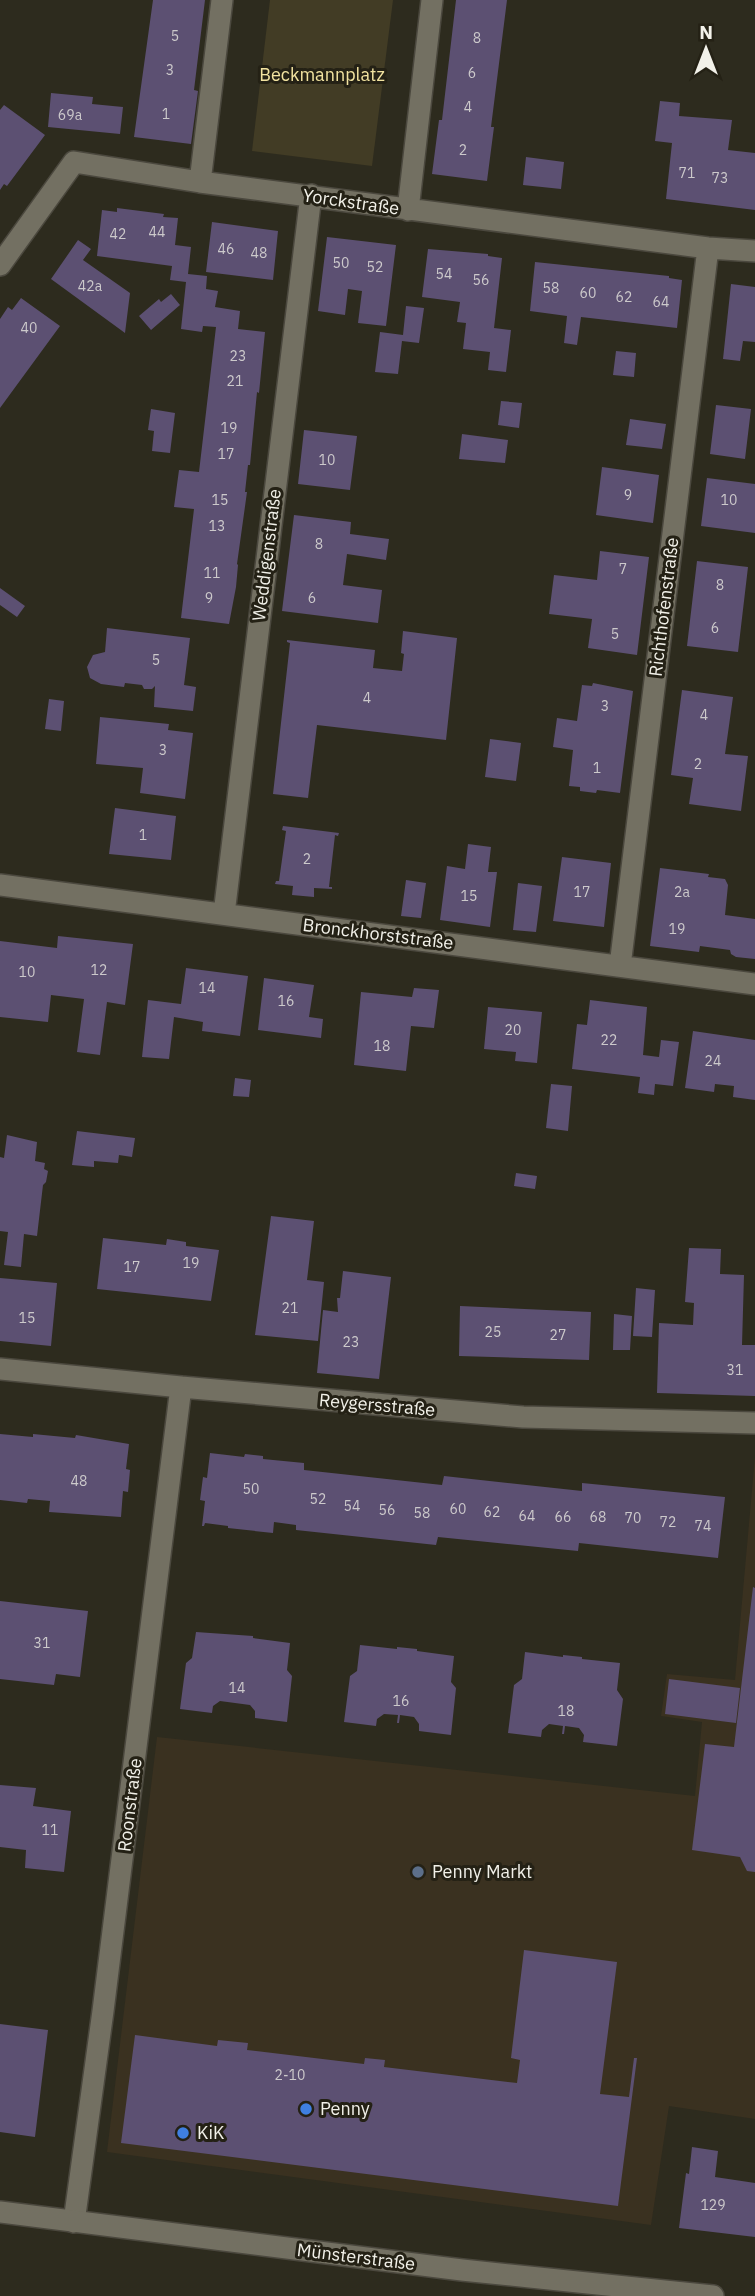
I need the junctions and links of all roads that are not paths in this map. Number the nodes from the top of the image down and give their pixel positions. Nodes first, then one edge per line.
1 (222, 0) edge
2 (432, 0) edge
3 (200, 182) junction
4 (311, 195) junction
5 (408, 210) junction
6 (708, 248) junction
7 (755, 251) edge
8 (0, 265) edge
9 (0, 885) edge
10 (224, 914) junction
11 (620, 966) junction
12 (755, 984) edge
13 (0, 1368) edge
14 (181, 1387) junction
15 (755, 1423) edge
16 (0, 2212) edge
17 (74, 2222) junction
18 (713, 2296) edge

1 - 3 street
2 - 5 street
3 - 4 street, Yorckstraße
3 - 8 street, Yorckstraße
4 - 5 street, Yorckstraße
4 - 10 street, Weddigenstraße
5 - 6 street, Yorckstraße
6 - 7 street, Yorckstraße
6 - 11 street, Richthofenstraße
9 - 10 street, Bronckhorststraße
10 - 11 street, Bronckhorststraße
11 - 12 street, Bronckhorststraße
13 - 14 street, Reygersstraße
14 - 15 street, Reygersstraße
14 - 17 street, Roonstraße
16 - 17 street, Münsterstraße
17 - 18 street, Münsterstraße

